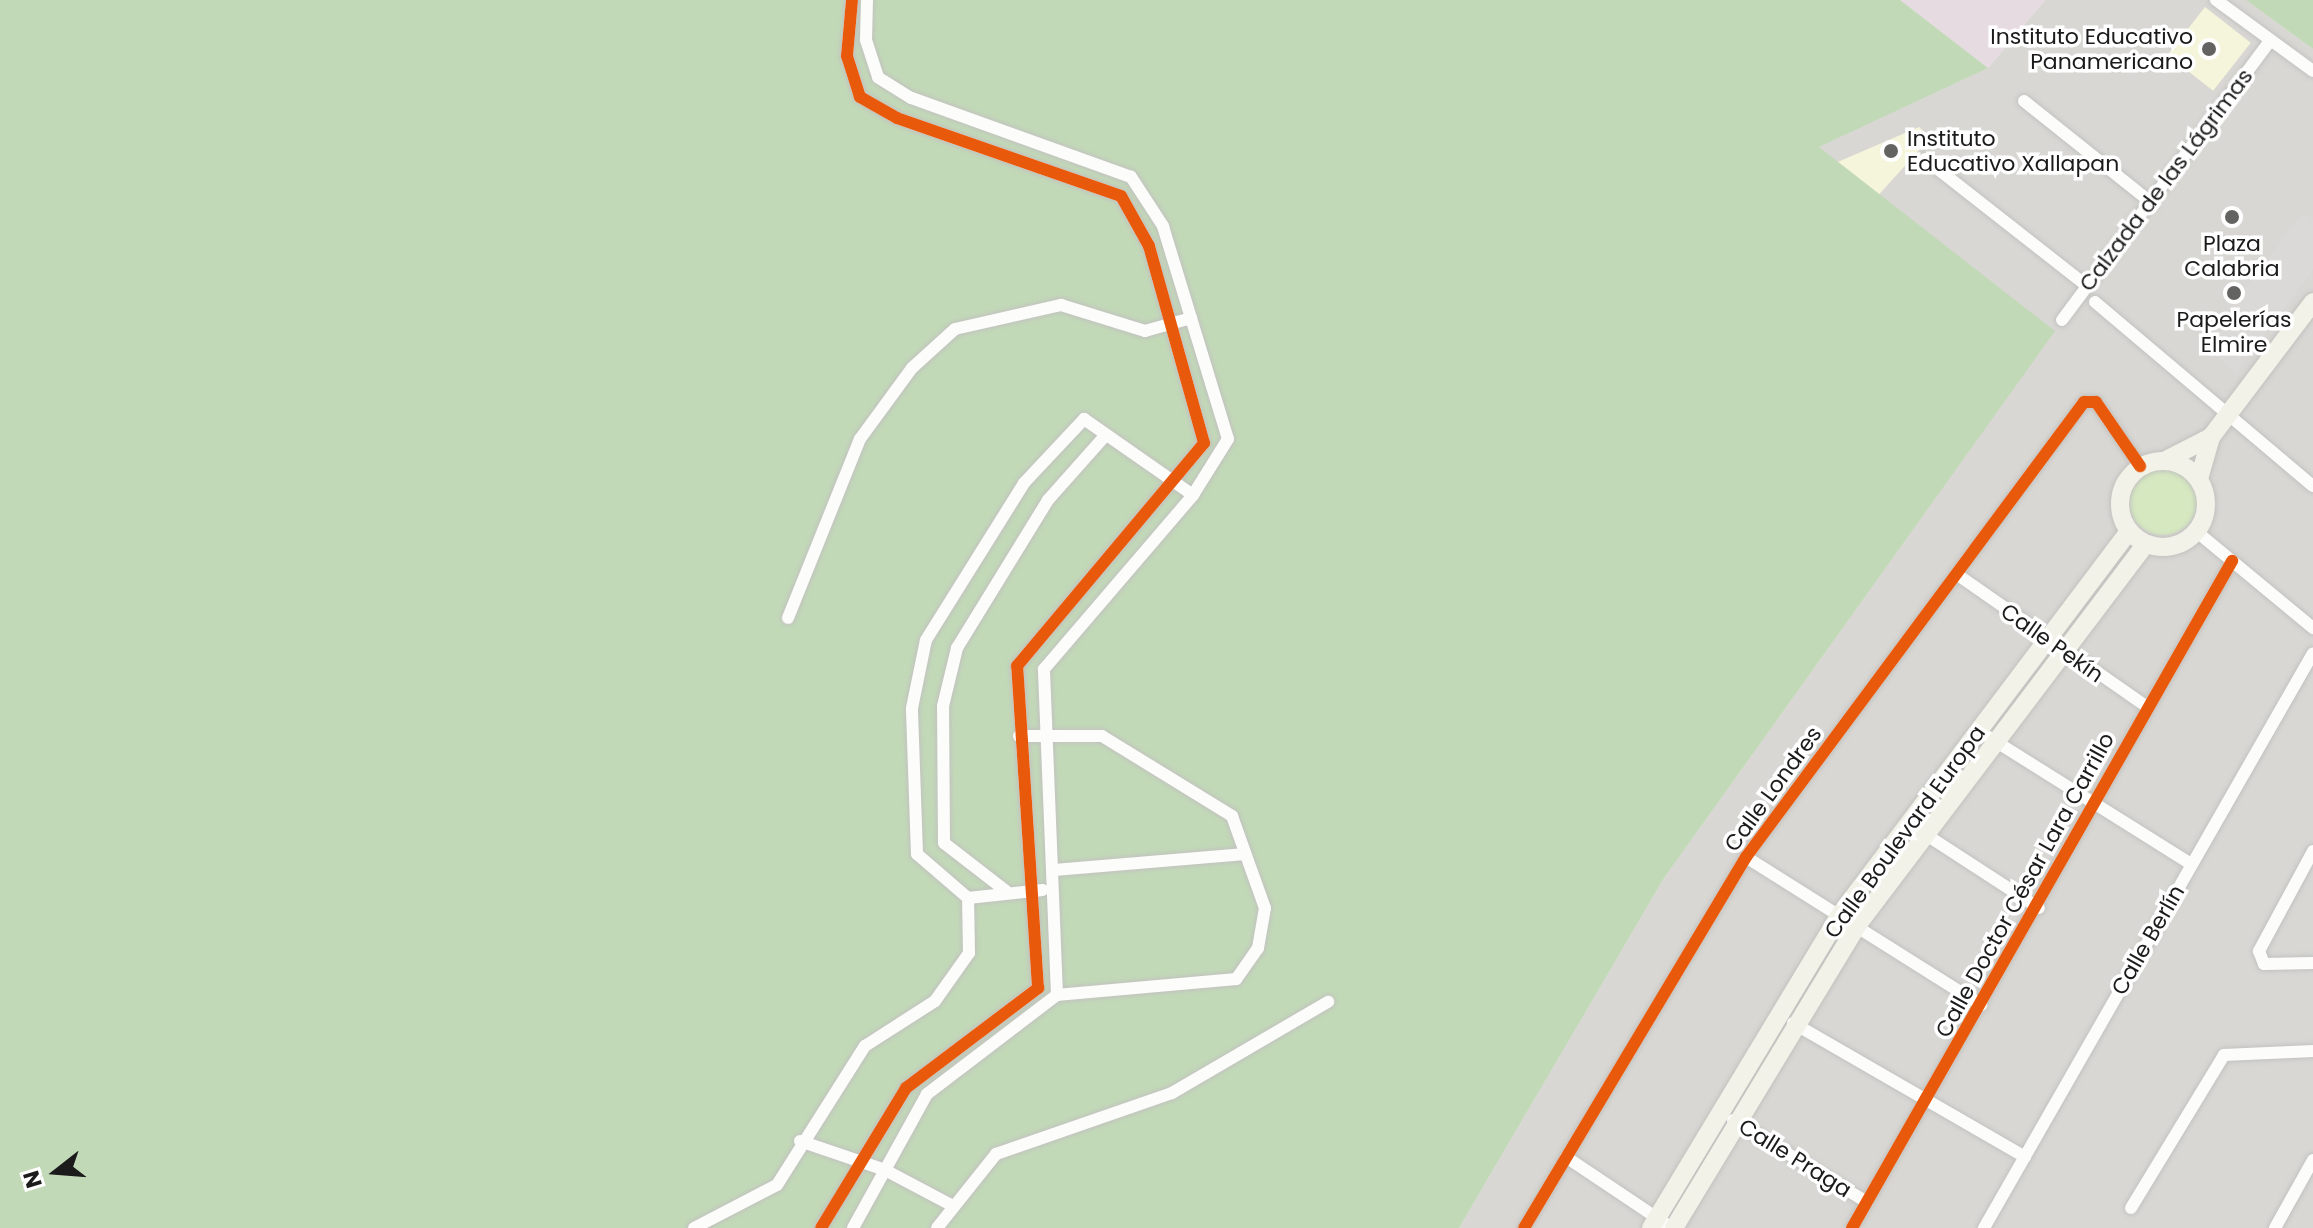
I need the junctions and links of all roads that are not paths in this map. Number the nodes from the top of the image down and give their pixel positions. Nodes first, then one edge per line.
1 (852, 0) edge
2 (867, 0) edge
3 (2216, 0) edge
4 (2271, 40) junction
5 (2313, 71) edge
6 (2024, 101) dead end
7 (1925, 159) dead end
8 (2152, 203) junction
9 (2087, 286) junction
10 (2095, 302) dead end
11 (2313, 302) edge
12 (1191, 318) junction
13 (2062, 320) dead end
14 (1171, 325) junction
15 (2229, 413) junction
16 (2211, 437) junction
17 (1103, 438) junction
18 (2166, 460) junction
19 (2140, 466) junction
20 (2199, 479) junction
21 (2313, 486) edge
22 (1172, 487) junction
23 (1193, 495) junction
24 (2129, 531) junction
25 (2197, 532) junction
26 (2146, 544) junction
27 (2232, 561) junction
28 (1958, 575) junction
29 (2090, 596) junction
30 (788, 618) dead end
31 (2313, 628) edge
32 (2054, 649) junction
33 (2313, 653) edge
34 (2147, 707) junction
35 (1045, 735) junction
36 (1985, 735) junction
37 (1019, 736) junction
38 (2093, 803) junction
39 (1916, 829) junction
40 (2313, 851) edge
41 (1245, 854) junction
42 (1746, 857) junction
43 (2191, 864) junction
44 (1054, 870) junction
45 (1054, 888) junction
46 (1006, 891) junction
47 (1036, 891) junction
48 (968, 898) junction
49 (2039, 908) junction
50 (1839, 916) junction
51 (1856, 927) junction
52 (2313, 963) edge
53 (1057, 995) junction
54 (1328, 1002) dead end
55 (1981, 1005) junction
56 (1789, 1020) junction
57 (2313, 1051) edge
58 (1924, 1104) junction
59 (1730, 1119) junction
60 (800, 1141) junction
61 (1566, 1157) junction
62 (2025, 1157) junction
63 (2313, 1160) edge
64 (862, 1162) junction
65 (885, 1170) junction
66 (1867, 1202) junction
67 (953, 1206) junction
68 (2131, 1208) dead end
69 (1664, 1226) edge
70 (694, 1228) edge
71 (821, 1228) edge
72 (853, 1228) edge
73 (937, 1228) edge
74 (1524, 1228) edge
75 (1852, 1228) edge
76 (1984, 1228) edge
77 (2275, 1228) edge

1 - 14 street
2 - 12 street
3 - 4 street
4 - 5 street
4 - 8 street, Calzada de las Lágrimas
6 - 8 street
7 - 9 street
8 - 9 street, Calzada de las Lágrimas
9 - 13 street, Calzada de las Lágrimas
10 - 15 street
11 - 15 main road
12 - 14 street
12 - 23 street
14 - 22 street
14 - 30 street
15 - 16 main road
15 - 21 street
16 - 18 main road
16 - 20 main road
17 - 22 street
17 - 46 street
17 - 48 street
18 - 19 main road
18 - 20 main road
19 - 24 main road
19 - 28 street, Calle Londres
20 - 25 main road
22 - 23 street
22 - 37 street
23 - 35 street
24 - 26 main road
24 - 29 main road, Calle Boulevard Europa
25 - 26 main road
25 - 27 street
26 - 29 main road, Calle Boulevard Europa
27 - 31 street
27 - 34 street, Calle Doctor César Lara Carrillo
28 - 32 street, Calle Pekín
28 - 42 street, Calle Londres
29 - 32 main road, Calle Boulevard Europa
32 - 34 street, Calle Pekín
32 - 36 main road, Calle Boulevard Europa
33 - 43 street, Calle Berlín
34 - 38 street, Calle Doctor César Lara Carrillo
35 - 37 street
35 - 41 street
35 - 44 street
36 - 38 street
36 - 39 main road, Calle Boulevard Europa
37 - 47 street
38 - 43 street
38 - 49 street, Calle Doctor César Lara Carrillo
39 - 49 street
39 - 50 main road, Calle Boulevard Europa
39 - 51 main road, Calle Boulevard Europa
40 - 52 street
41 - 44 street
41 - 53 street
42 - 50 street
42 - 61 street, Calle Londres
43 - 62 street, Calle Berlín
44 - 45 street
45 - 47 street
45 - 53 street
46 - 47 street
46 - 48 street
47 - 64 street
48 - 60 street
49 - 55 street, Calle Doctor César Lara Carrillo
50 - 51 street
50 - 56 main road, Calle Boulevard Europa
51 - 55 street
51 - 56 main road, Calle Boulevard Europa
53 - 65 street
54 - 67 street
55 - 58 street, Calle Doctor César Lara Carrillo
56 - 58 street
56 - 59 main road, Calle Boulevard Europa
57 - 68 street
58 - 62 street
58 - 66 street, Calle Doctor César Lara Carrillo
59 - 66 street, Calle Praga
59 - 69 main road, Calle Boulevard Europa
60 - 64 street
60 - 70 street
61 - 69 street
61 - 74 street, Calle Londres
62 - 76 street, Calle Berlín
63 - 77 street
64 - 65 street
64 - 71 street
65 - 67 street
65 - 72 street
66 - 75 street, Calle Doctor César Lara Carrillo
67 - 73 street

